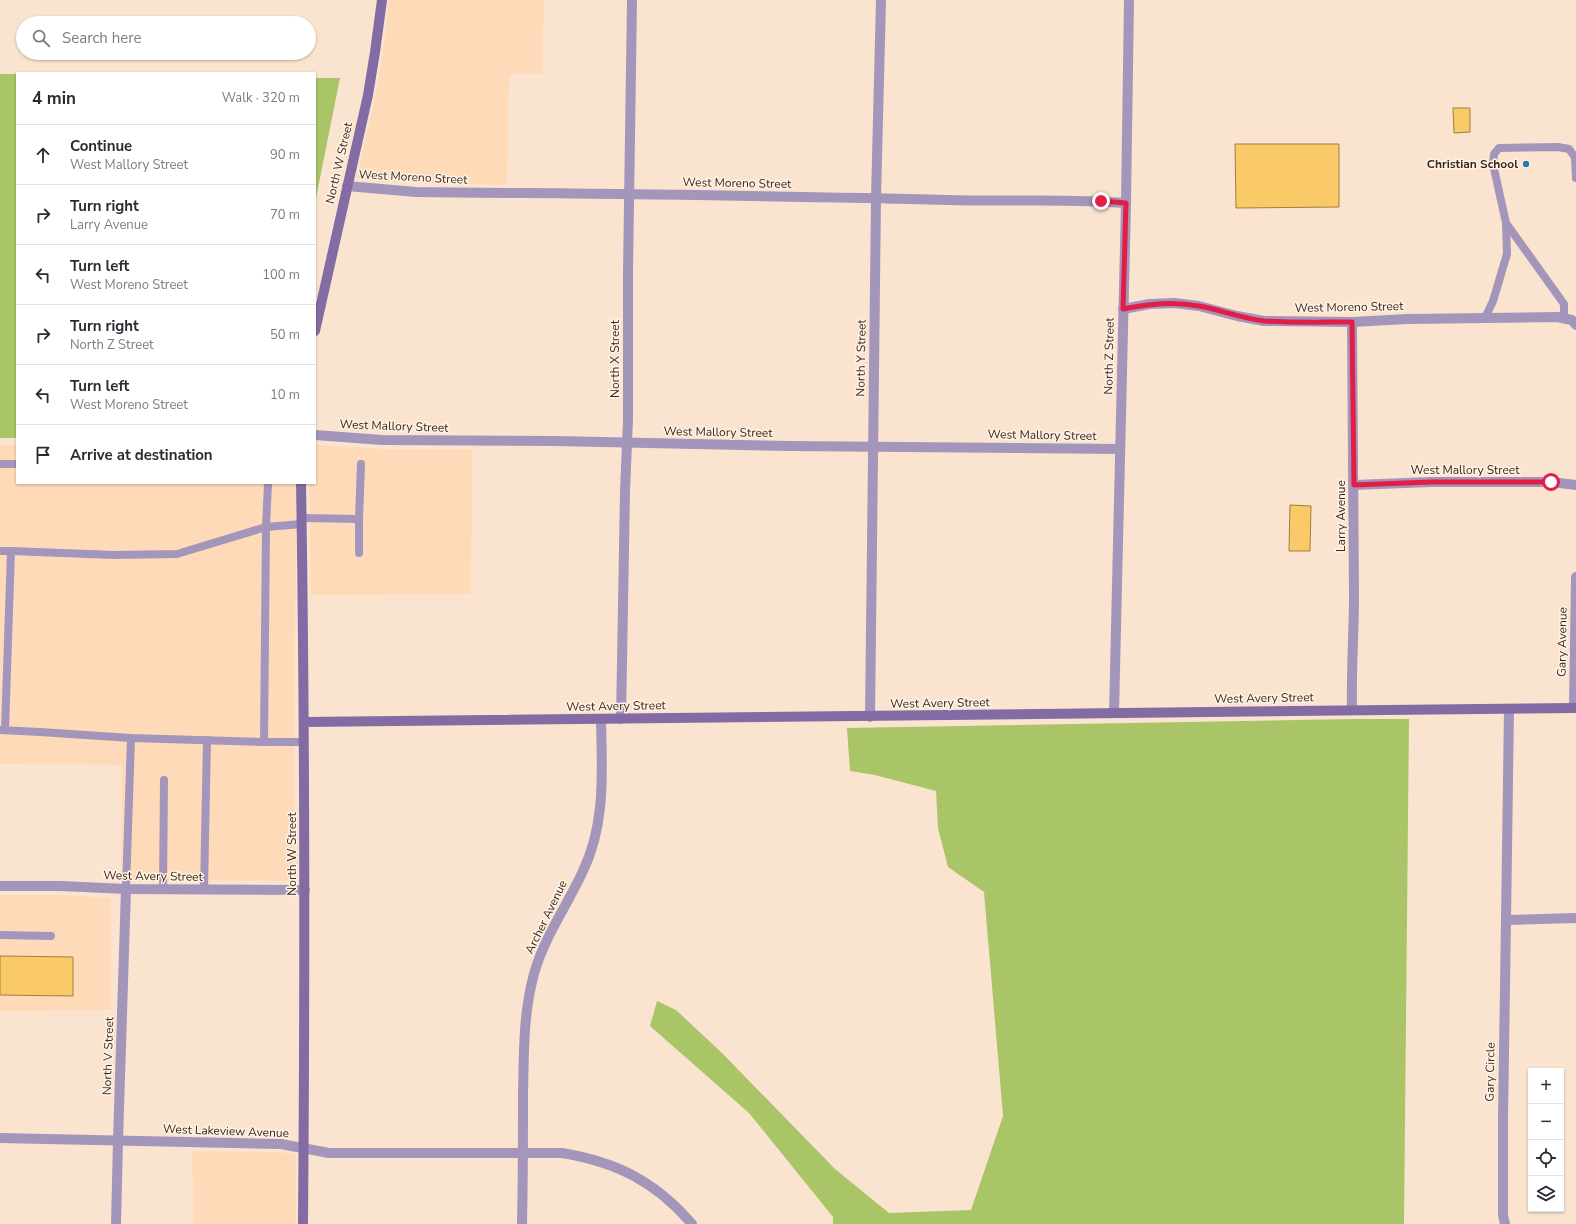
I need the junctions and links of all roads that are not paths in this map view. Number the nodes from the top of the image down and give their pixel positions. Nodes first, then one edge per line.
1 (382, 0) edge
2 (632, 0) edge
3 (882, 0) edge
4 (1129, 0) edge
5 (1576, 178) edge
6 (347, 186) junction
7 (630, 195) junction
8 (876, 198) junction
9 (1126, 203) junction
10 (1506, 223) junction
11 (317, 306) edge
12 (1123, 309) junction
13 (1564, 317) junction
14 (316, 318) edge
15 (1485, 318) junction
16 (1352, 322) junction
17 (1576, 322) edge
18 (316, 435) edge
19 (627, 442) junction
20 (873, 447) junction
21 (1120, 449) junction
22 (0, 464) edge
23 (16, 464) edge
24 (361, 464) dead end
25 (268, 484) edge
26 (301, 484) edge
27 (1354, 485) junction
28 (1576, 485) edge
29 (359, 519) junction
30 (302, 521) junction
31 (266, 527) junction
32 (0, 551) edge
33 (12, 551) junction
34 (359, 553) dead end
35 (1576, 577) edge
36 (1575, 708) edge
37 (1509, 709) junction
38 (1352, 710) junction
39 (1114, 713) junction
40 (870, 717) junction
41 (621, 719) junction
42 (601, 720) junction
43 (304, 722) junction
44 (2, 730) edge
45 (131, 738) junction
46 (207, 740) junction
47 (264, 742) junction
48 (304, 742) junction
49 (164, 780) dead end
50 (0, 886) edge
51 (126, 889) junction
52 (163, 890) junction
53 (204, 890) junction
54 (305, 890) junction
55 (1576, 918) edge
56 (1506, 920) junction
57 (0, 935) edge
58 (51, 936) dead end
59 (0, 1138) edge
60 (118, 1140) junction
61 (304, 1148) junction
62 (523, 1153) junction
63 (116, 1224) edge
64 (303, 1224) edge
65 (522, 1224) edge
66 (692, 1224) edge
67 (1505, 1224) edge

1 - 6 street, North W Street
2 - 7 street, North X Street
3 - 8 street, North Y Street
4 - 9 street, North Z Street
5 - 10 lane
6 - 7 street, West Moreno Street
6 - 11 street, North W Street
7 - 8 street, West Moreno Street
7 - 19 street, North X Street
8 - 9 street, West Moreno Street
8 - 20 street, North Y Street
9 - 12 street, North Z Street
10 - 13 lane
10 - 15 lane
11 - 14 street, North W Street
12 - 16 street, West Moreno Street
12 - 21 street, North Z Street
13 - 15 street, West Moreno Street
13 - 17 street, West Moreno Street
15 - 16 street, West Moreno Street
16 - 27 street, Larry Avenue
18 - 19 street, West Mallory Street
19 - 20 street, West Mallory Street
19 - 41 street, North X Street
20 - 21 street, West Mallory Street
20 - 40 street, North Y Street
21 - 39 street, North Z Street
22 - 23 lane
24 - 29 lane
25 - 31 lane
26 - 30 street, North W Street
27 - 28 street, West Mallory Street
27 - 38 street, Larry Avenue
29 - 30 lane
29 - 34 lane
30 - 31 lane
30 - 43 street, North W Street
31 - 33 lane
31 - 47 lane
32 - 33 lane
33 - 44 lane
35 - 36 street, Gary Avenue
36 - 37 street, West Avery Street
37 - 38 street, West Avery Street
37 - 56 street, Gary Circle
38 - 39 street, West Avery Street
39 - 40 street, West Avery Street
40 - 41 street, West Avery Street
41 - 42 street, West Avery Street
42 - 43 street, West Avery Street
42 - 62 street, Archer Avenue
43 - 48 street, North W Street
44 - 45 lane
45 - 46 lane
45 - 51 lane
46 - 47 lane
46 - 53 lane
47 - 48 lane
48 - 54 street, North W Street
49 - 52 lane
50 - 51 street, West Avery Street
51 - 52 street, West Avery Street
51 - 60 street, North V Street
52 - 53 street, West Avery Street
53 - 54 street, West Avery Street
54 - 61 street, North W Street
55 - 56 street
56 - 67 street, Gary Circle
57 - 58 lane
59 - 60 street, West Lakeview Avenue
60 - 61 street, West Lakeview Avenue
60 - 63 street, North V Street
61 - 62 street, West Lakeview Avenue
61 - 64 street, North W Street
62 - 65 street, Archer Avenue
62 - 66 street, West Lakeview Avenue

